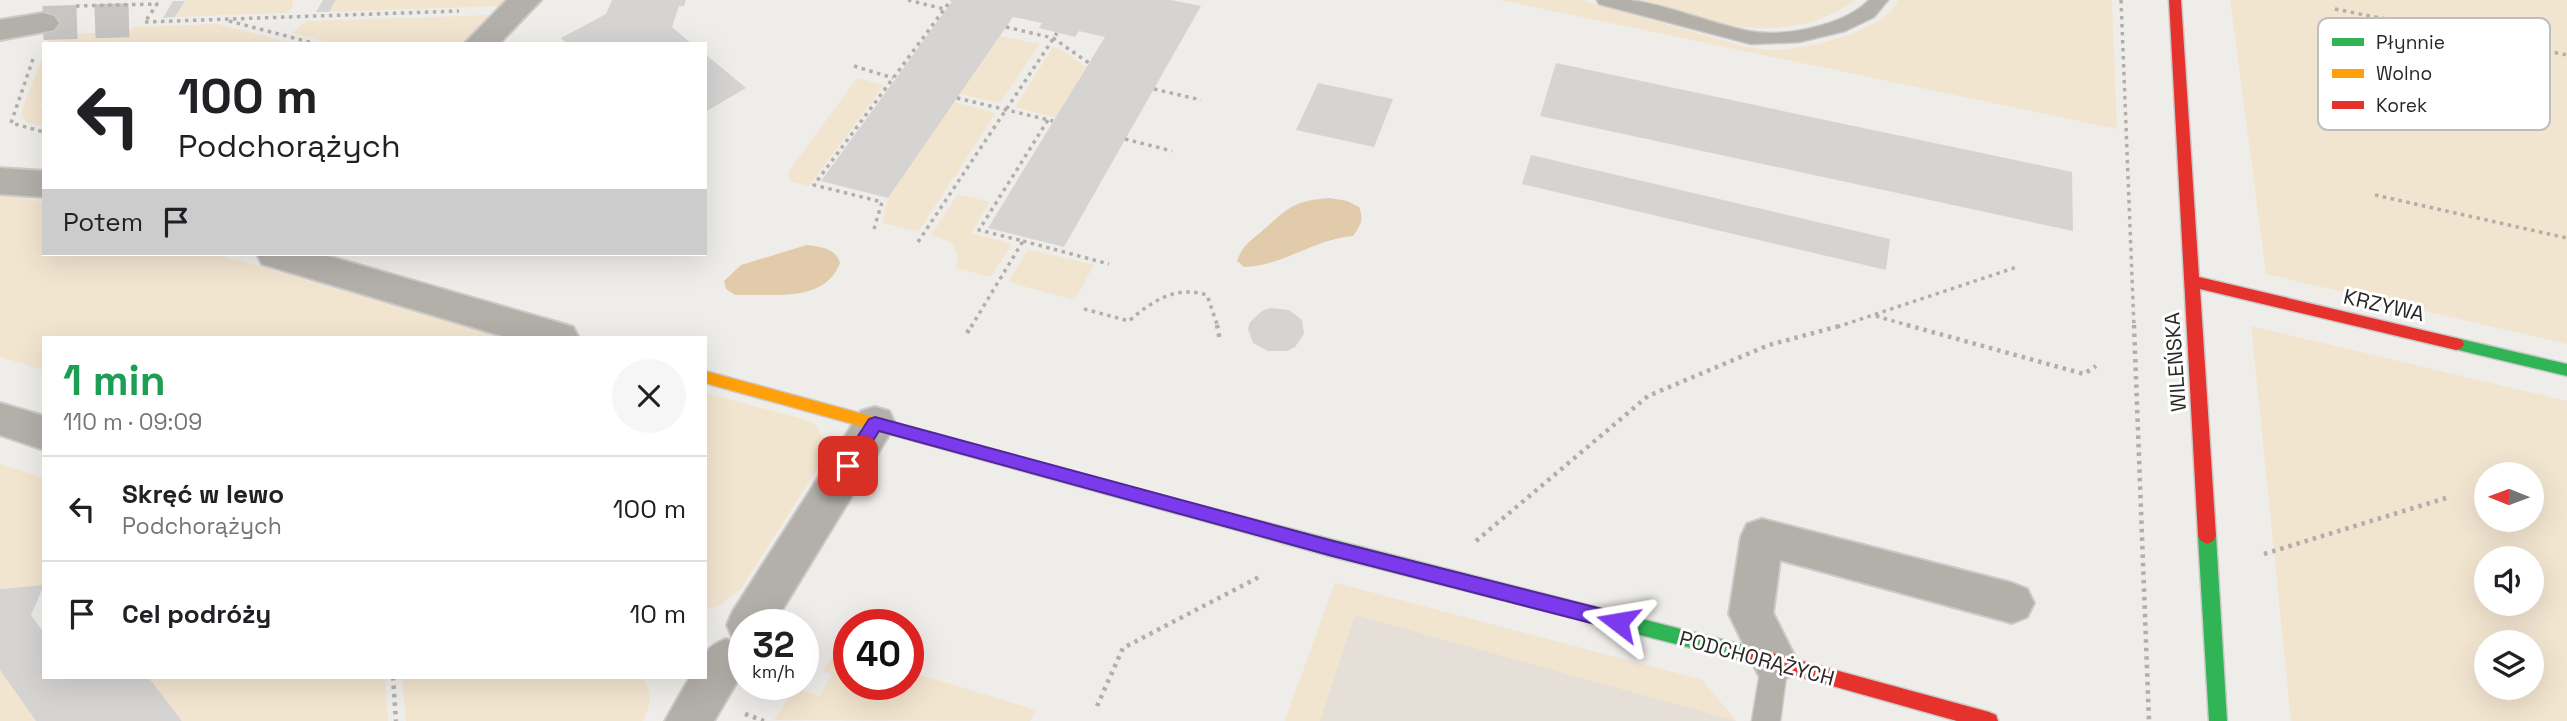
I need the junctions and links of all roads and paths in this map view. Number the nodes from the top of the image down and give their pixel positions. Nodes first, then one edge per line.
1 (908, 0) edge
2 (951, 0) edge
3 (1606, 0) edge
4 (1879, 0) edge
5 (2120, 0) edge
6 (2175, 0) edge
7 (158, 2) edge
8 (520, 5) edge
9 (944, 9) junction
10 (2335, 9) dead end
11 (0, 15) edge
12 (2380, 18) edge
13 (222, 19) junction
14 (40, 23) junction
15 (1006, 27) dead end
16 (1057, 33) dead end
17 (1053, 38) junction
18 (309, 42) edge
19 (482, 42) edge
20 (1089, 63) dead end
21 (854, 66) dead end
22 (893, 78) junction
23 (1154, 89) dead end
24 (957, 99) dead end
25 (1201, 100) dead end
26 (1005, 110) junction
27 (42, 131) edge
28 (1125, 139) dead end
29 (1172, 151) dead end
30 (0, 181) edge
31 (42, 184) edge
32 (2375, 195) dead end
33 (874, 229) dead end
34 (2567, 238) edge
35 (1023, 241) junction
36 (918, 242) dead end
37 (282, 256) edge
38 (1109, 264) dead end
39 (2017, 267) dead end
40 (2190, 281) junction
41 (1084, 309) dead end
42 (1875, 316) junction
43 (967, 333) dead end
44 (553, 336) edge
45 (1220, 341) dead end
46 (2096, 366) dead end
47 (2567, 370) edge
48 (707, 378) edge
49 (0, 419) edge
50 (875, 423) junction
51 (42, 432) edge
52 (2446, 498) dead end
53 (2264, 554) dead end
54 (1263, 575) dead end
55 (1435, 575) junction
56 (2012, 603) dead end
57 (753, 609) edge
58 (728, 648) edge
59 (1775, 662) junction
60 (393, 679) edge
61 (1097, 706) dead end
62 (396, 721) edge
63 (688, 721) edge
64 (1766, 721) edge
65 (1989, 721) edge
66 (2149, 721) edge
67 (2218, 721) edge

1 - 9 path
2 - 9 path
3 - 4 lane
5 - 66 path
6 - 40 street, WILEŃSKA
7 - 13 path
7 - 14 path
8 - 13 path
8 - 19 street
9 - 22 path
10 - 12 path
11 - 14 street
13 - 18 path
14 - 27 path
15 - 17 path
16 - 17 path
17 - 20 path
17 - 26 path
21 - 22 path
22 - 33 path
23 - 25 path
24 - 26 path
26 - 35 path
26 - 36 path
28 - 29 path
30 - 31 street
32 - 34 path
35 - 38 path
35 - 43 path
37 - 44 street
39 - 42 path
40 - 47 street, KRZYWA
40 - 67 street, WILEŃSKA
41 - 45 path
42 - 46 path
42 - 55 path
48 - 50 street, PODCHORĄŻYCH
49 - 51 street
50 - 55 street, PODCHORĄŻYCH
50 - 57 street
52 - 53 path
54 - 61 path
55 - 59 street, PODCHORĄŻYCH
56 - 59 street
58 - 63 street
59 - 64 lane
59 - 65 street, PODCHORĄŻYCH
60 - 62 path

